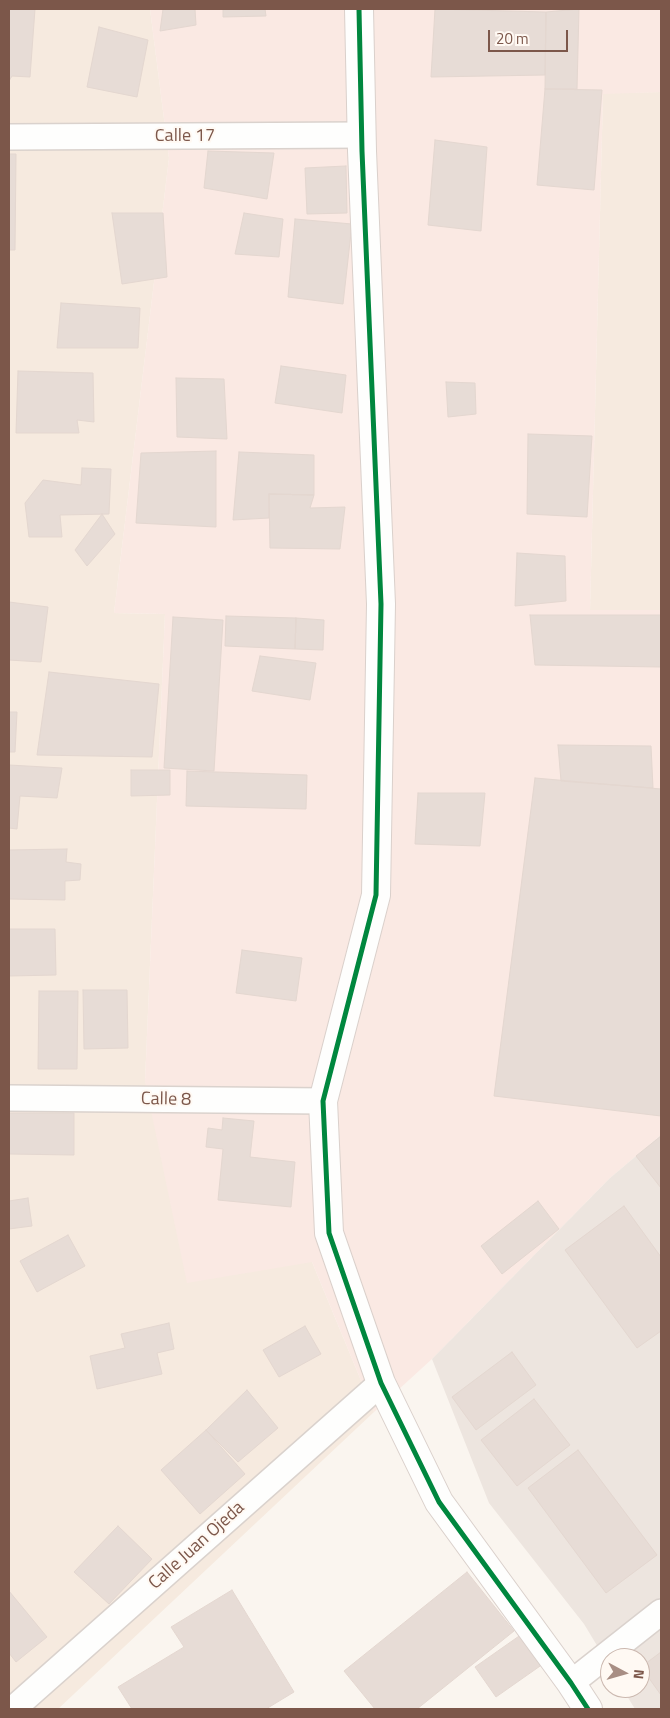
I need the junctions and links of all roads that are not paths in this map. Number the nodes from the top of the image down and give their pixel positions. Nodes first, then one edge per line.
1 (359, 9) edge
2 (362, 135) junction
3 (9, 137) edge
4 (9, 1098) edge
5 (323, 1101) junction
6 (381, 1383) junction
7 (661, 1612) edge
8 (571, 1683) junction
9 (13, 1709) edge
10 (588, 1709) edge

1 - 2 street
2 - 3 street, Calle 17
2 - 5 street
4 - 5 street, Calle 8
5 - 6 street
6 - 8 street
6 - 9 street, Calle Juan Ojeda
7 - 8 street
8 - 10 street

